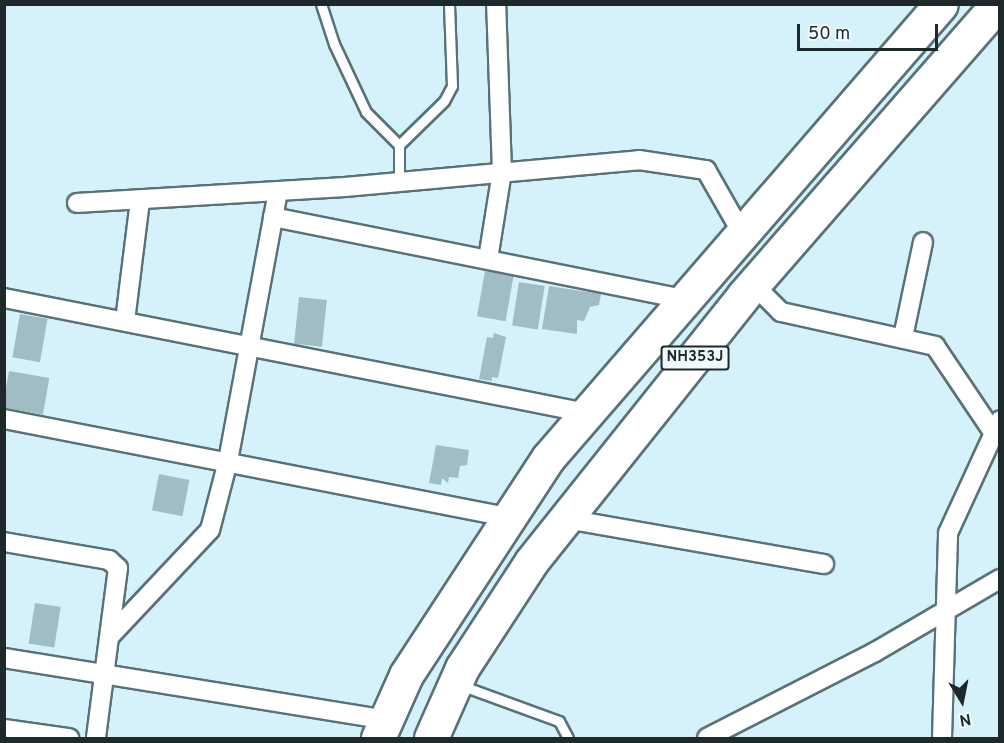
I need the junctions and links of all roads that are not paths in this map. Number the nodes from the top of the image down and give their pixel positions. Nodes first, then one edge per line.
1 (321, 4) edge
2 (449, 4) edge
3 (496, 4) edge
4 (941, 4) edge
5 (998, 4) edge
6 (399, 145) junction
7 (502, 172) junction
8 (399, 182) junction
9 (278, 192) junction
10 (140, 200) junction
11 (77, 203) dead end
12 (273, 217) junction
13 (742, 233) junction
14 (923, 242) dead end
15 (488, 259) junction
16 (754, 285) junction
17 (4, 298) edge
18 (685, 299) junction
19 (125, 321) junction
20 (903, 337) junction
21 (250, 346) junction
22 (586, 413) junction
23 (4, 419) edge
24 (997, 428) edge
25 (228, 461) junction
26 (507, 517) junction
27 (566, 519) junction
28 (4, 542) edge
29 (824, 564) dead end
30 (999, 579) edge
31 (945, 610) junction
32 (111, 635) junction
33 (4, 658) edge
34 (105, 674) junction
35 (455, 683) junction
36 (4, 729) edge
37 (381, 729) edge
38 (69, 738) edge
39 (96, 738) edge
40 (431, 738) edge
41 (568, 738) edge
42 (707, 738) edge
43 (942, 738) edge

1 - 6 lane
2 - 6 lane
3 - 7 street
4 - 13 highway, NH353J
5 - 16 highway, NH353J
6 - 8 lane
7 - 8 street
7 - 13 street
7 - 15 street
8 - 9 street
9 - 10 street
9 - 12 street
10 - 11 street
10 - 19 street
12 - 15 street
12 - 21 street
13 - 18 highway, NH353J
14 - 20 street
15 - 18 street
16 - 20 street
16 - 27 highway, NH353J
17 - 19 street
18 - 22 highway, NH353J
19 - 21 street
20 - 24 street
21 - 22 street
21 - 25 street
22 - 26 highway, NH353J
23 - 25 street
24 - 31 street
25 - 26 street
25 - 32 street
26 - 37 highway, NH353J
27 - 29 street
27 - 35 highway, NH353J
28 - 32 street
30 - 31 street
31 - 42 street
31 - 43 street
32 - 34 street
33 - 34 street
34 - 37 street
34 - 39 street
35 - 40 highway, NH353J
35 - 41 lane
36 - 38 street

